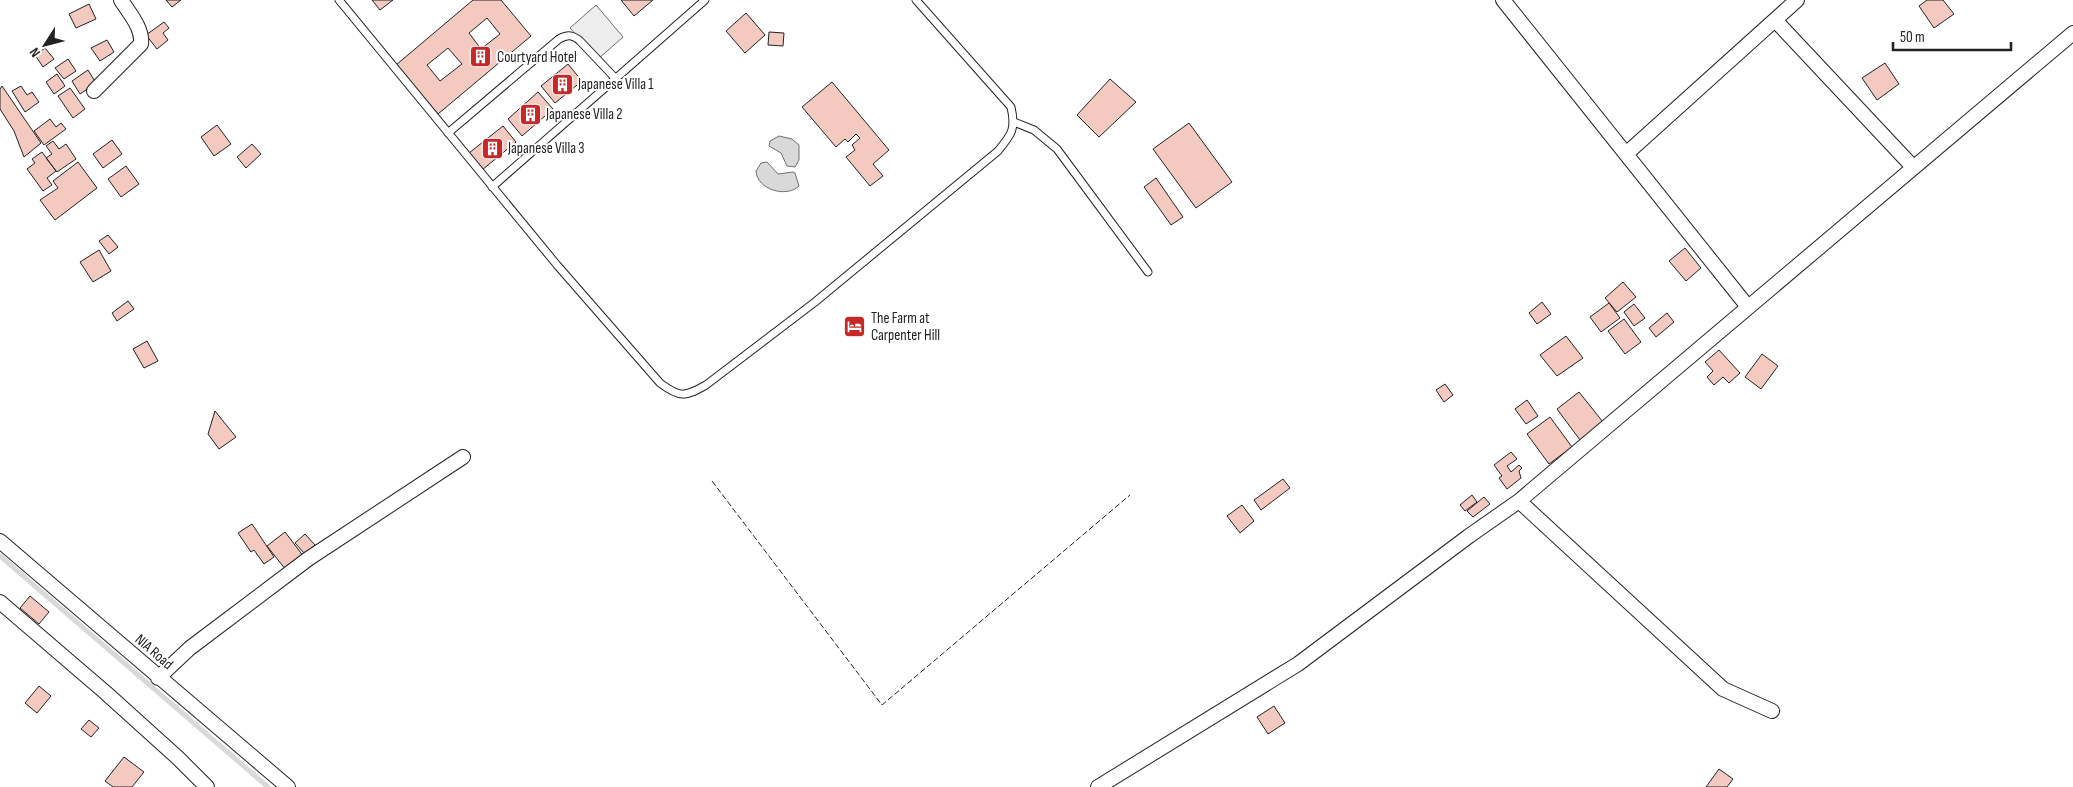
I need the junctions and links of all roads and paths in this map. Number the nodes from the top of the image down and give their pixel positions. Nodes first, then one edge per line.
1 (120, 0) edge
2 (339, 0) edge
3 (705, 0) edge
4 (916, 0) edge
5 (1503, 0) edge
6 (1788, 3) edge
7 (1776, 20) junction
8 (2073, 33) edge
9 (616, 80) junction
10 (94, 91) dead end
11 (1014, 122) junction
12 (448, 133) junction
13 (1626, 154) junction
14 (1913, 167) junction
15 (492, 187) junction
16 (1148, 272) dead end
17 (1748, 307) junction
18 (463, 456) dead end
19 (1519, 501) junction
20 (0, 541) edge
21 (0, 602) edge
22 (158, 678) junction
23 (1772, 711) dead end
24 (207, 787) edge
25 (288, 787) edge
26 (1098, 787) edge

1 - 10 street
2 - 12 lane
3 - 9 lane
4 - 11 lane
5 - 13 street
6 - 7 street
7 - 13 street
7 - 14 street
8 - 14 street
9 - 12 lane
9 - 15 lane
11 - 15 lane
11 - 16 lane
12 - 15 lane
13 - 17 street
14 - 17 street
17 - 19 street
18 - 22 street
19 - 23 street
19 - 26 street
20 - 22 street, NIA Road
21 - 24 street
22 - 25 street, NIA Road

